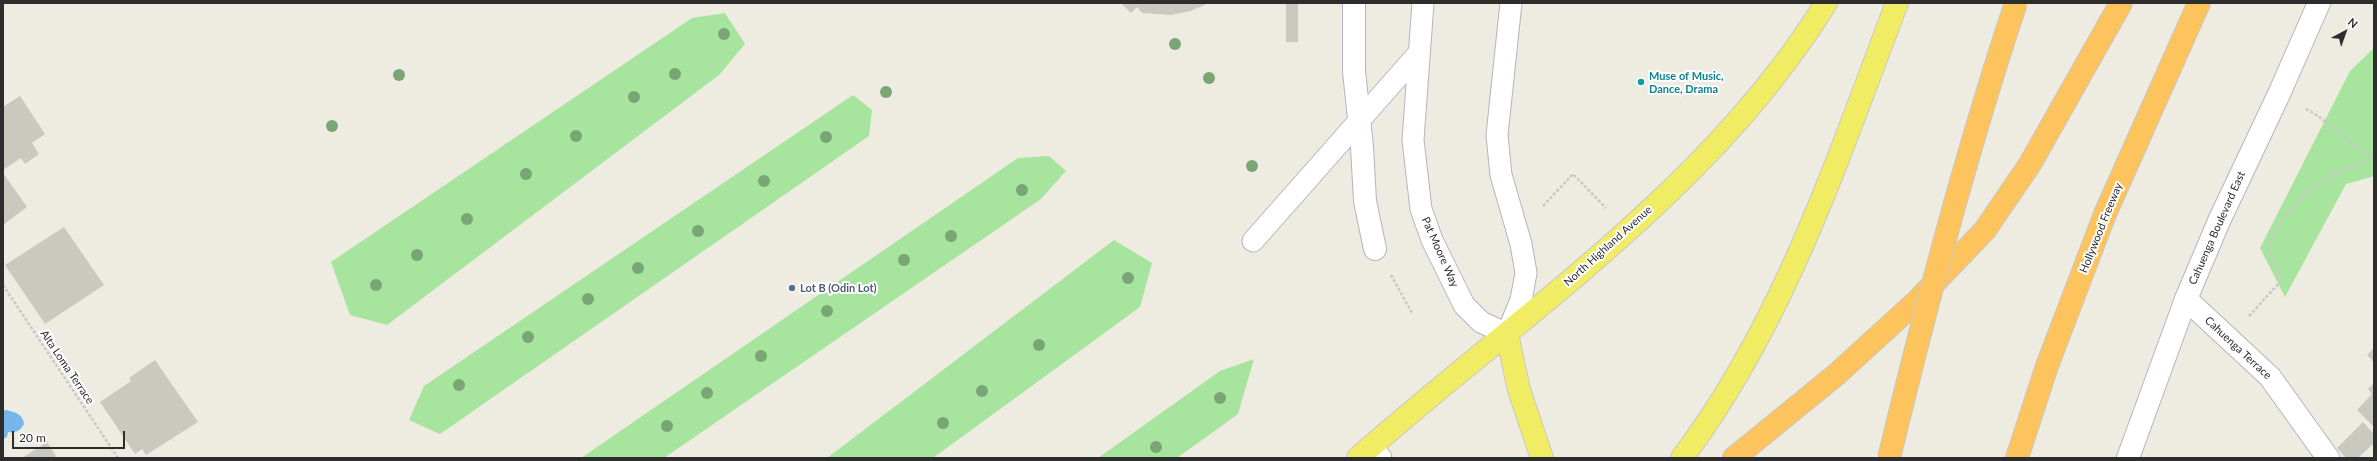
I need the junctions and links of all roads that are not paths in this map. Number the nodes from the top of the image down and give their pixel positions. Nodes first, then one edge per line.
1 (1354, 3) edge
2 (1423, 3) edge
3 (1511, 3) edge
4 (1826, 3) edge
5 (1897, 3) edge
6 (2016, 3) edge
7 (2121, 3) edge
8 (2200, 3) edge
9 (2319, 3) edge
10 (1418, 54) junction
11 (1360, 120) junction
12 (1253, 241) dead end
13 (1375, 249) dead end
14 (2186, 299) junction
15 (1507, 334) junction
16 (1370, 454) edge
17 (1542, 458) edge
18 (1682, 458) edge
19 (1734, 458) edge
20 (1889, 458) edge
21 (2017, 458) edge
22 (2128, 458) edge
23 (2328, 458) edge

1 - 11 main road
2 - 10 lane, Pat Moore Way
3 - 15 lane
4 - 15 main road, North Highland Avenue
5 - 18 main road
6 - 20 highway, bridge
7 - 19 highway
8 - 21 highway, Hollywood Freeway
9 - 14 main road, Cahuenga Boulevard East
10 - 11 lane
10 - 15 lane, Pat Moore Way
11 - 12 lane
11 - 13 main road
14 - 22 main road, Cahuenga Boulevard East
14 - 23 main road, Cahuenga Terrace
15 - 16 main road, North Highland Avenue
15 - 17 main road

